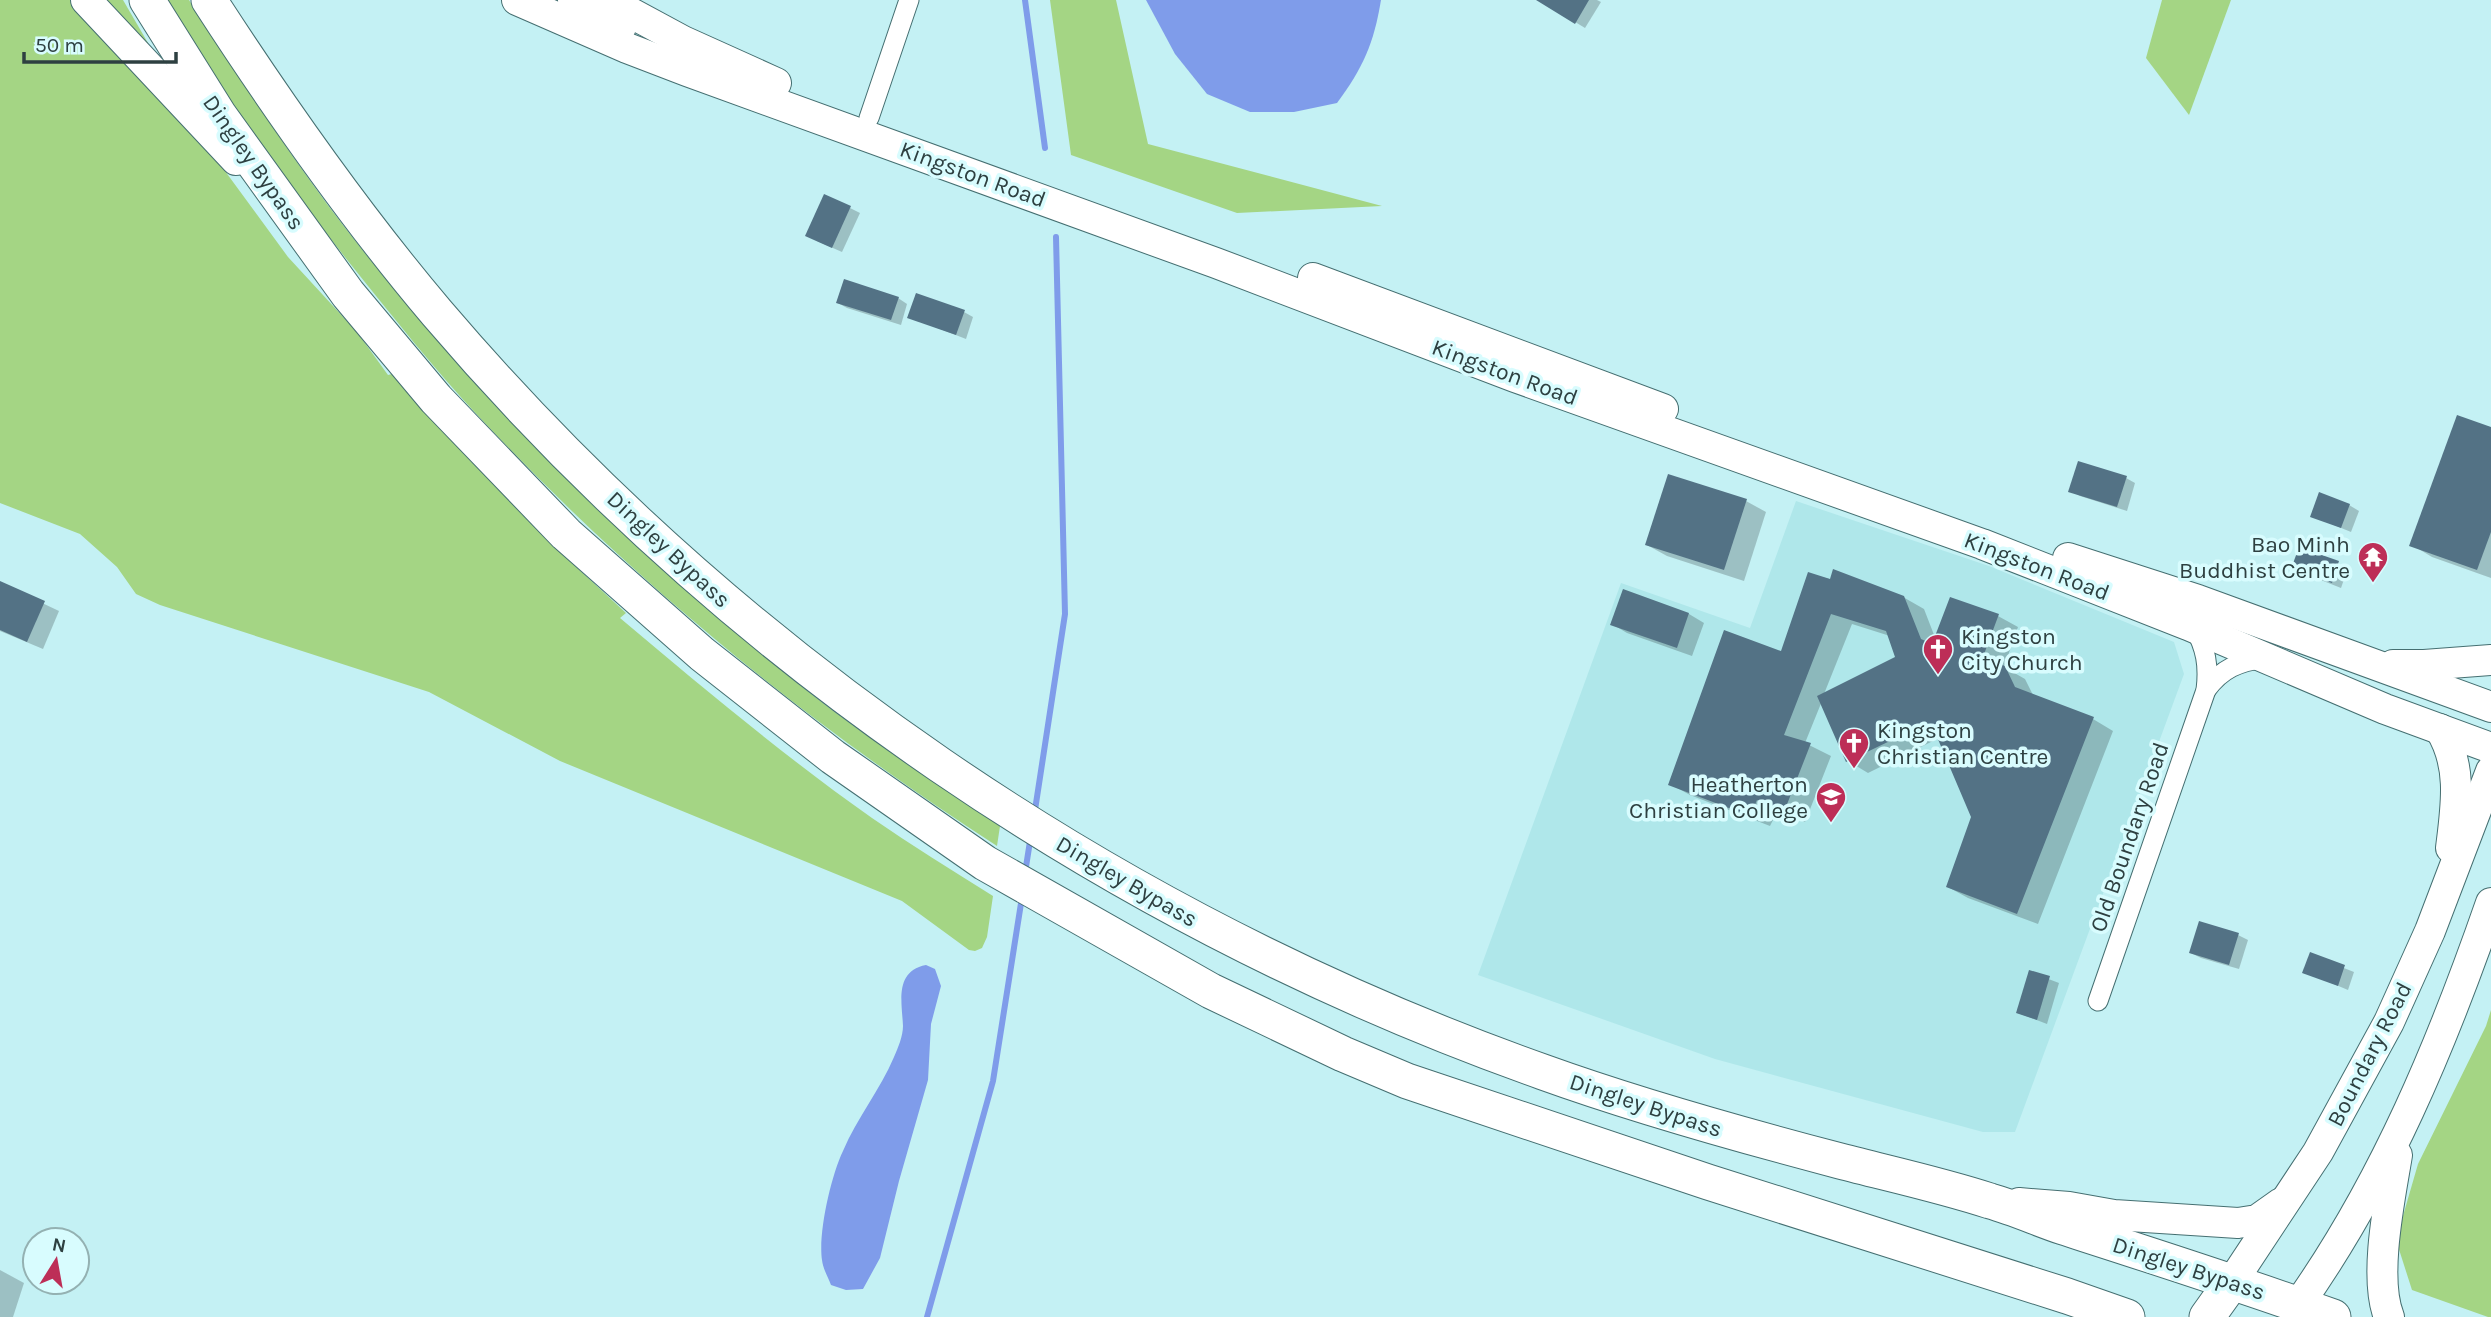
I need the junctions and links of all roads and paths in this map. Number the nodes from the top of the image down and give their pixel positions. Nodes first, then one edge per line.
1 (86, 0) edge
2 (147, 0) edge
3 (209, 0) edge
4 (517, 0) edge
5 (573, 0) edge
6 (607, 0) edge
7 (909, 0) edge
8 (627, 48) junction
9 (866, 126) junction
10 (307, 237) junction
11 (2194, 627) junction
12 (2265, 658) junction
13 (2491, 660) edge
14 (2365, 662) junction
15 (2206, 690) junction
16 (2491, 707) edge
17 (2440, 729) junction
18 (2491, 748) edge
19 (2491, 771) edge
20 (2445, 891) junction
21 (2491, 903) edge
22 (2098, 1001) dead end
23 (2401, 1130) junction
24 (2292, 1194) junction
25 (1991, 1201) junction
26 (2232, 1282) junction
27 (2067, 1296) junction
28 (2294, 1311) edge
29 (2094, 1317) edge
30 (2127, 1317) edge
31 (2207, 1317) edge
32 (2333, 1317) edge
33 (2389, 1317) edge

1 - 10 main road
2 - 10 highway, Dingley Bypass
3 - 25 highway, Dingley Bypass
4 - 8 main road, Kingston Road
5 - 8 main road
6 - 9 main road, Kingston Road
7 - 9 street
8 - 9 main road, Kingston Road
9 - 11 main road, Kingston Road
9 - 14 main road, Kingston Road
10 - 27 highway, Dingley Bypass
11 - 12 main road, Kingston Road
11 - 15 street, Old Boundary Road
12 - 15 street, Old Boundary Road
12 - 17 main road, Kingston Road
13 - 14 main road
14 - 16 main road, Kingston Road
15 - 22 street, Old Boundary Road
17 - 18 main road, Kingston Road
17 - 20 main road
19 - 20 main road, Boundary Road
20 - 24 main road, Boundary Road
21 - 23 main road
23 - 28 main road
23 - 33 main road
24 - 25 main road
24 - 26 main road, Boundary Road
25 - 26 highway, Dingley Bypass
26 - 28 highway, Dingley Bypass
26 - 31 highway, Boundary Road
27 - 29 main road
27 - 30 highway, Dingley Bypass
28 - 32 highway, Dingley Bypass

